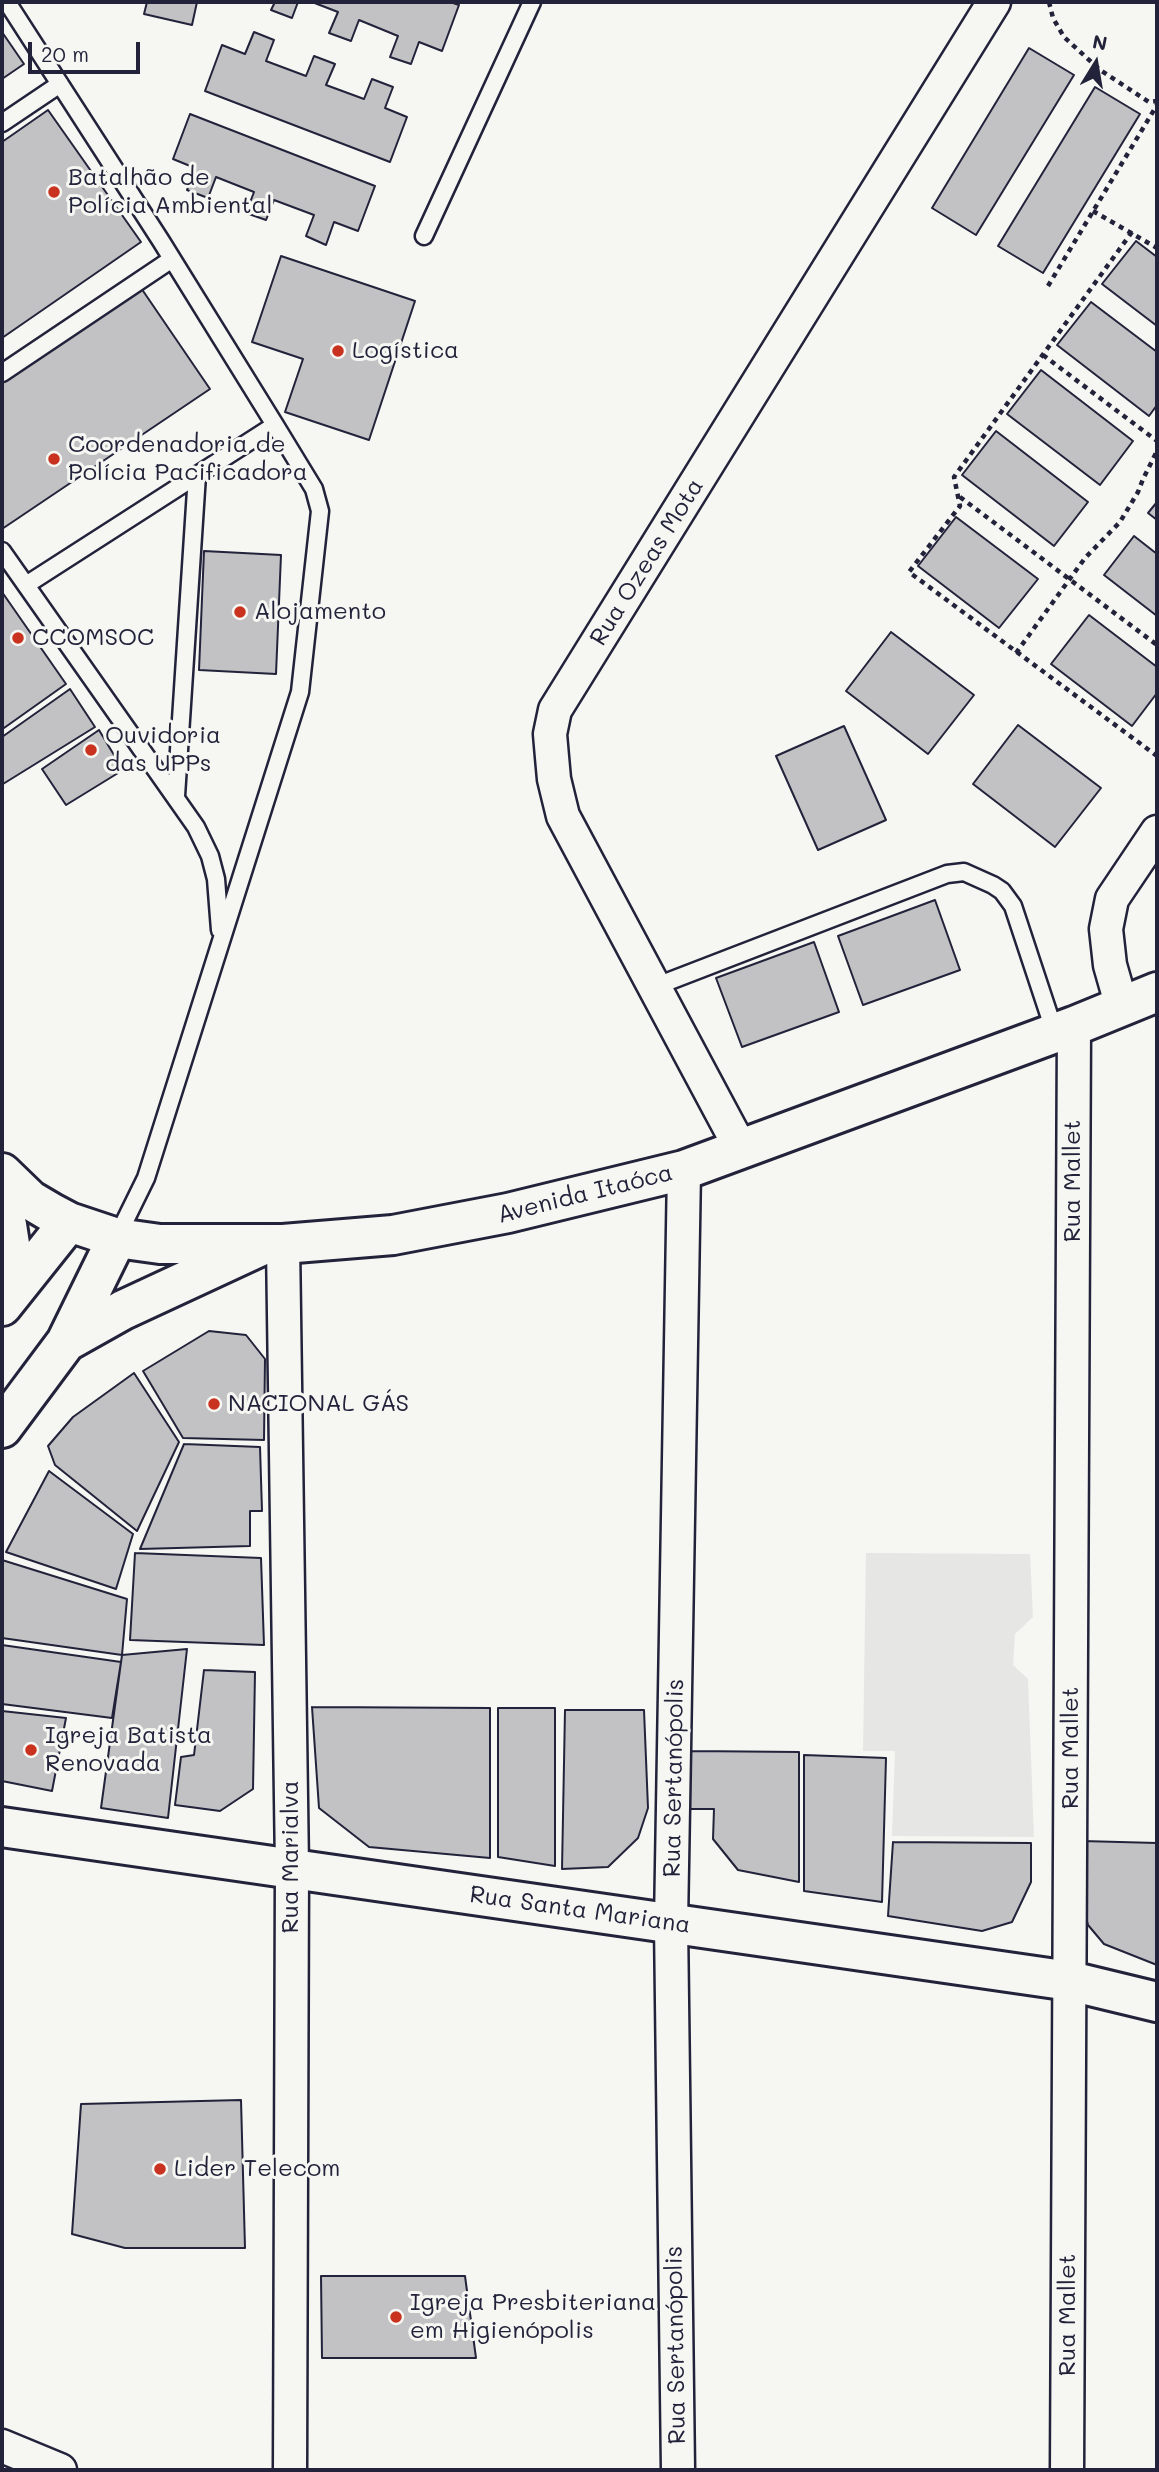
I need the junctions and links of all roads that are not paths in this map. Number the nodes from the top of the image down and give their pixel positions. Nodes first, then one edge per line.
1 (7, 2) edge
2 (532, 2) edge
3 (994, 2) edge
4 (60, 83) junction
5 (2, 123) edge
6 (424, 236) dead end
7 (172, 259) junction
8 (2, 373) edge
9 (275, 425) junction
10 (197, 475) junction
11 (2, 551) edge
12 (26, 585) junction
13 (176, 796) junction
14 (1157, 832) edge
15 (221, 940) junction
16 (654, 987) junction
17 (1157, 992) edge
18 (1122, 1006) junction
19 (1065, 1029) junction
20 (741, 1149) junction
21 (684, 1170) junction
22 (2, 1173) edge
23 (2, 1214) edge
24 (69, 1222) junction
25 (117, 1238) junction
26 (273, 1245) junction
27 (2, 1300) edge
28 (2, 1307) edge
29 (66, 1342) junction
30 (2, 1428) edge
31 (2, 1827) edge
32 (292, 1868) junction
33 (671, 1923) junction
34 (1070, 1981) junction
35 (1157, 2002) edge
36 (2, 2446) edge
37 (60, 2470) edge
38 (290, 2470) edge
39 (678, 2470) edge
40 (1067, 2470) edge

1 - 4 lane
2 - 6 lane
3 - 16 street, Rua Ozeas Mota
4 - 5 lane
4 - 7 lane
7 - 8 lane
7 - 9 lane
9 - 10 lane
9 - 15 lane
10 - 12 lane
10 - 13 lane
11 - 12 lane
12 - 13 lane
13 - 15 lane
14 - 18 street
15 - 25 lane
16 - 19 lane
16 - 20 street, Rua Ozeas Mota
17 - 18 main road, Avenida Itaóca
18 - 19 main road, Avenida Itaóca
19 - 20 main road, Avenida Itaóca
19 - 34 street, Rua Mallet
20 - 21 main road, Avenida Itaóca
21 - 26 main road, Avenida Itaóca
21 - 33 street, Rua Sertanópolis
22 - 24 main road, Avenida Itaóca
23 - 27 main road
24 - 25 main road, Avenida Itaóca
24 - 28 main road
25 - 26 main road, Avenida Itaóca
25 - 29 main road
26 - 29 main road
26 - 32 street, Rua Marialva
29 - 30 main road
31 - 32 main road, Rua Santa Mariana
32 - 33 main road, Rua Santa Mariana
32 - 38 street, Rua Marialva
33 - 34 main road, Rua Santa Mariana
33 - 39 street, Rua Sertanópolis
34 - 35 main road, Rua Santa Mariana
34 - 40 street, Rua Mallet
36 - 37 street

